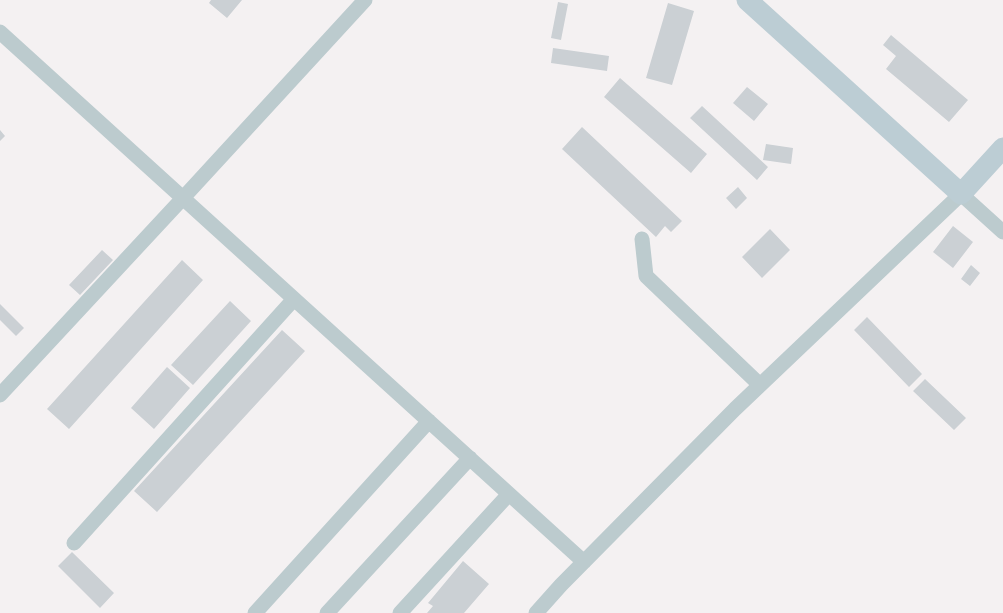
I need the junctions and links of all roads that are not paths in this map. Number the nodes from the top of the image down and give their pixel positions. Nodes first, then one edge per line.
1 (365, 0) edge
2 (747, 0) edge
3 (0, 32) edge
4 (1003, 148) edge
5 (961, 194) junction
6 (184, 198) junction
7 (1003, 232) edge
8 (642, 239) dead end
9 (294, 298) junction
10 (760, 385) junction
11 (0, 395) edge
12 (429, 421) junction
13 (470, 458) junction
14 (509, 494) junction
15 (74, 543) dead end
16 (584, 562) junction
17 (255, 613) edge
18 (327, 613) edge
19 (400, 613) edge
20 (536, 613) edge

1 - 6 street
2 - 5 street
3 - 6 street
4 - 5 street
5 - 7 street
5 - 10 street
6 - 9 street
6 - 11 street
8 - 10 street
9 - 12 street
9 - 15 street
10 - 16 street
12 - 13 street
12 - 17 street
13 - 14 street
13 - 18 street
14 - 16 street
14 - 19 street
16 - 20 street

